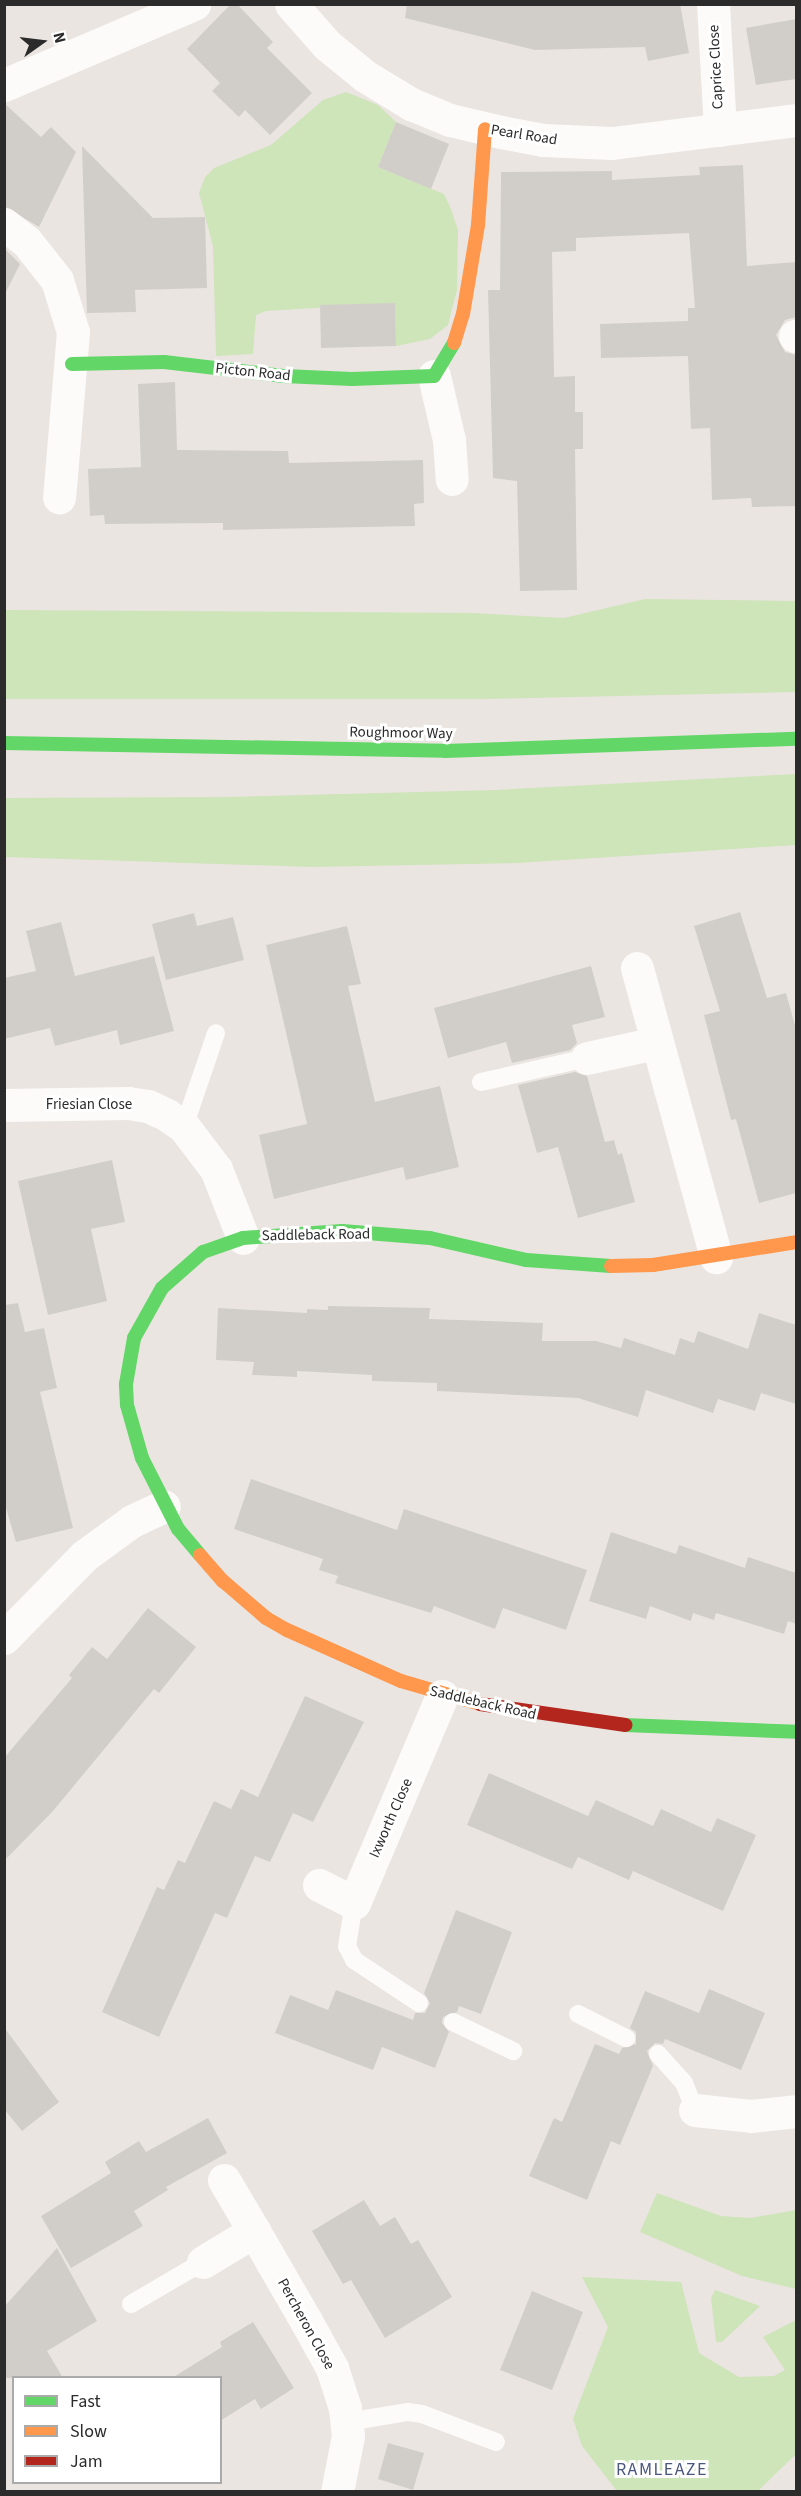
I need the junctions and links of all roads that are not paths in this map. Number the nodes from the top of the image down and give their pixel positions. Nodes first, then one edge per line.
1 (194, 4) edge
2 (291, 4) edge
3 (713, 4) edge
4 (4, 85) edge
5 (796, 120) edge
6 (485, 129) junction
7 (720, 130) junction
8 (4, 224) edge
9 (72, 364) junction
10 (434, 376) junction
11 (452, 479) dead end
12 (59, 497) dead end
13 (796, 739) edge
14 (4, 743) edge
15 (637, 968) dead end
16 (216, 1033) dead end
17 (656, 1043) junction
18 (586, 1058) joint
19 (481, 1082) dead end
20 (4, 1105) edge
21 (184, 1126) junction
22 (243, 1238) junction
23 (796, 1242) edge
24 (716, 1257) junction
25 (164, 1506) junction
26 (4, 1638) edge
27 (442, 1696) junction
28 (796, 1732) edge
29 (319, 1885) dead end
30 (354, 1903) junction
31 (419, 2003) dead end
32 (578, 2014) dead end
33 (453, 2022) dead end
34 (626, 2038) dead end
35 (513, 2052) dead end
36 (658, 2054) dead end
37 (695, 2110) joint
38 (796, 2111) edge
39 (224, 2180) dead end
40 (254, 2231) junction
41 (203, 2262) joint
42 (131, 2304) dead end
43 (347, 2422) junction
44 (496, 2442) dead end
45 (337, 2492) edge

1 - 4 street
2 - 6 street, Pearl Road
3 - 7 street, Caprice Close
5 - 7 street, Pearl Road
6 - 7 street, Pearl Road
6 - 10 street
8 - 9 street
9 - 10 street, Picton Road
9 - 12 street
10 - 11 street
13 - 14 street, Roughmoor Way
15 - 17 street
16 - 21 lane
17 - 18 street
17 - 24 street
18 - 19 lane
20 - 21 street, Friesian Close
21 - 22 street, Friesian Close
22 - 24 street, Saddleback Road
22 - 25 street, Saddleback Road
23 - 24 street, Saddleback Road
25 - 26 street
25 - 27 street, Saddleback Road
27 - 28 street, Saddleback Road
27 - 30 street, Ixworth Close
29 - 30 street
30 - 31 lane
32 - 34 lane
33 - 35 lane
36 - 37 lane
37 - 38 street
39 - 40 street, Percheron Close
40 - 41 street
40 - 43 street, Percheron Close
41 - 42 lane
43 - 44 lane
43 - 45 street, Percheron Close

